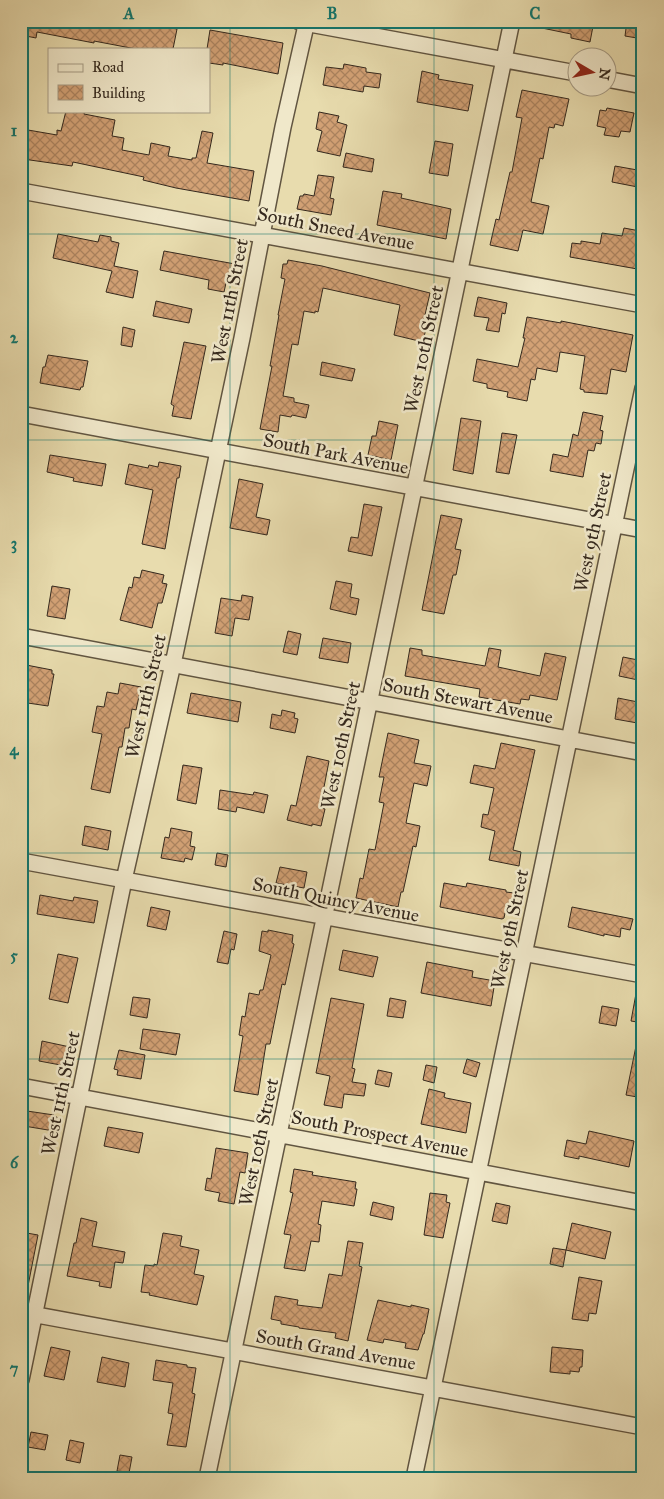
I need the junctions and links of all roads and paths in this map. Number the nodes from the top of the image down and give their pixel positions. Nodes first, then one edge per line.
1 (512, 21) edge
2 (304, 22) edge
3 (504, 60) junction
4 (566, 72) edge
5 (616, 81) edge
6 (643, 86) edge
7 (21, 190) edge
8 (262, 234) junction
9 (460, 272) junction
10 (643, 305) edge
11 (643, 388) edge
12 (21, 414) edge
13 (218, 451) junction
14 (414, 488) junction
15 (614, 525) junction
16 (643, 530) edge
17 (21, 636) edge
18 (173, 664) junction
19 (370, 702) junction
20 (569, 739) junction
21 (643, 753) edge
22 (21, 861) edge
23 (124, 880) junction
24 (325, 918) junction
25 (524, 953) junction
26 (643, 975) edge
27 (21, 1086) edge
28 (80, 1097) junction
29 (280, 1135) junction
30 (478, 1172) junction
31 (643, 1203) edge
32 (28, 1313) edge
33 (234, 1351) junction
34 (21, 1380) edge
35 (433, 1388) junction
36 (643, 1427) edge
37 (207, 1478) edge
38 (414, 1478) edge

1 - 3 street, West 10th Street
2 - 3 street
2 - 8 street, West 11th Street
3 - 4 street
3 - 9 street, West 10th Street
5 - 6 street
7 - 8 street, South Sneed Avenue
8 - 9 street, South Sneed Avenue
8 - 13 street, West 11th Street
9 - 10 street, South Sneed Avenue
9 - 14 street, West 10th Street
11 - 15 street, West 9th Street
12 - 13 street, South Park Avenue
13 - 14 street, South Park Avenue
13 - 18 street, West 11th Street
14 - 15 street, South Park Avenue
14 - 19 street, West 10th Street
15 - 16 street, South Park Avenue
15 - 20 street, West 9th Street
17 - 18 street, South Stewart Avenue
18 - 19 street, South Stewart Avenue
18 - 23 street, West 11th Street
19 - 20 street, South Stewart Avenue
19 - 24 street, West 10th Street
20 - 21 street, South Stewart Avenue
20 - 25 street, West 9th Street
22 - 23 street, South Quincy Avenue
23 - 24 street, South Quincy Avenue
23 - 28 street, West 11th Street
24 - 25 street, South Quincy Avenue
24 - 29 street, West 10th Street
25 - 26 street, South Quincy Avenue
25 - 30 street, West 9th Street
27 - 28 street, South Prospect Avenue
28 - 29 street, South Prospect Avenue
28 - 32 street, West 11th Street
29 - 30 street, South Prospect Avenue
29 - 33 street, West 10th Street
30 - 31 street, South Prospect Avenue
30 - 35 street, West 9th Street
32 - 33 street, South Grand Avenue
32 - 34 street, West 11th Street
33 - 35 street, South Grand Avenue
33 - 37 street, West 10th Street
35 - 36 street, South Grand Avenue
35 - 38 street, West 9th Street

